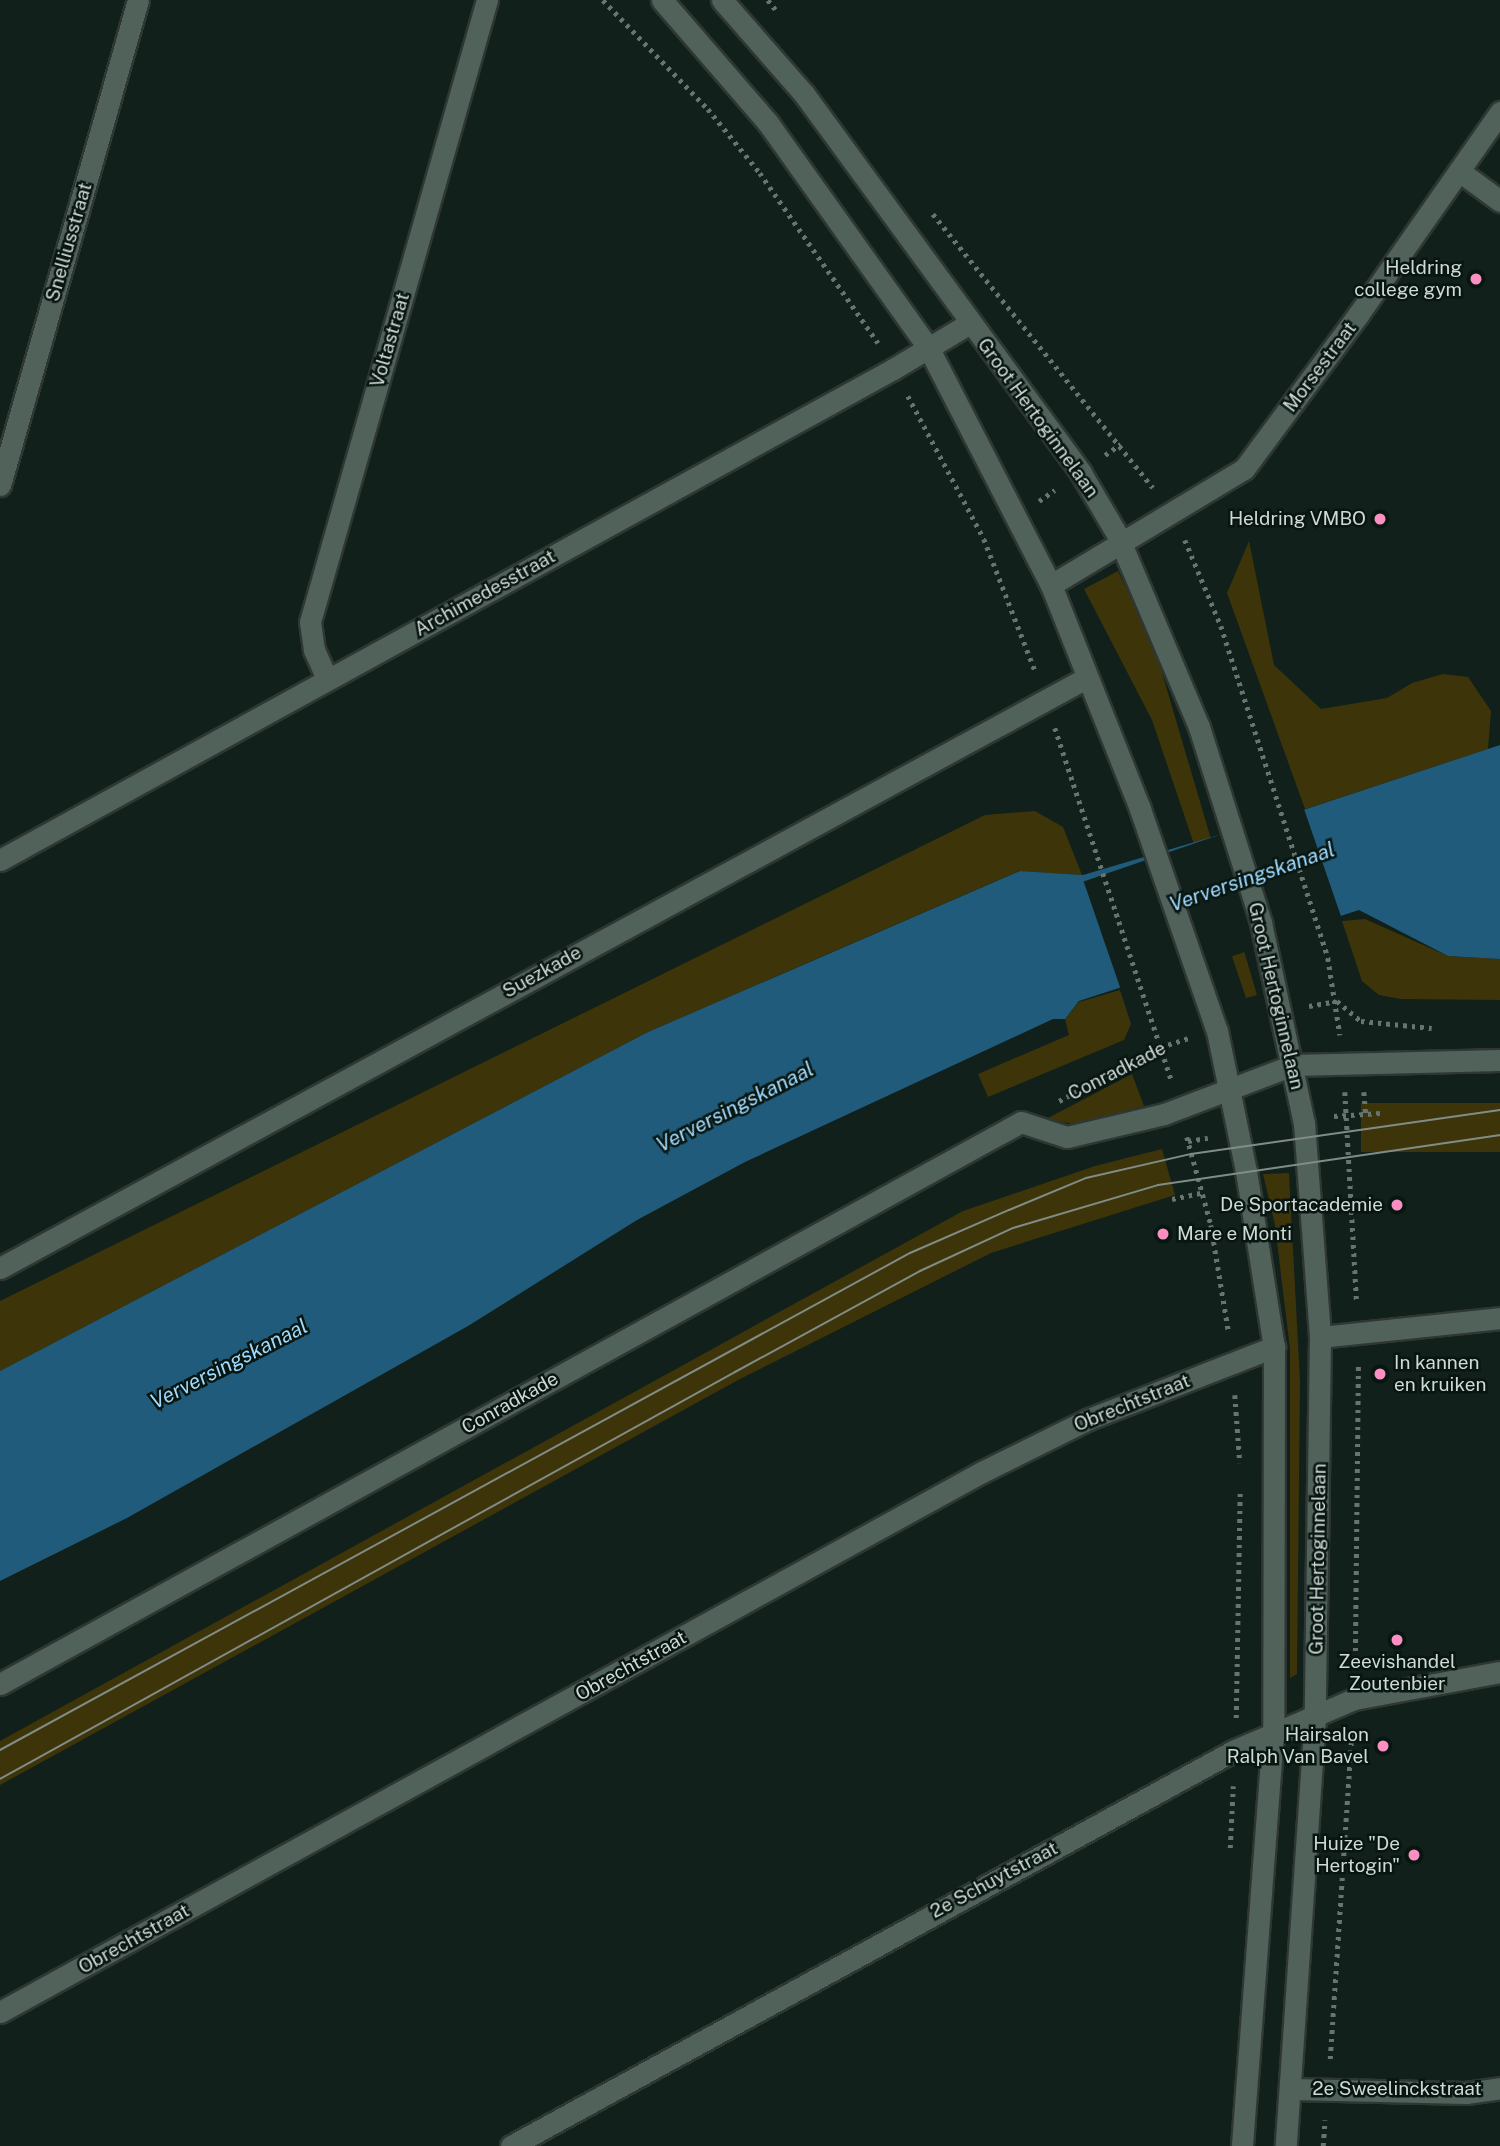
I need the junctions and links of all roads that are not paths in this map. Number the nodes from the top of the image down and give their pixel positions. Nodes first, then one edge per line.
1 (138, 0) edge
2 (487, 0) edge
3 (662, 0) edge
4 (722, 0) edge
5 (1500, 112) edge
6 (1459, 171) junction
7 (1500, 201) edge
8 (970, 323) junction
9 (929, 349) junction
10 (0, 485) edge
11 (1121, 543) junction
12 (1051, 585) junction
13 (1086, 678) junction
14 (327, 679) junction
15 (0, 860) edge
16 (1500, 1060) edge
17 (1293, 1065) junction
18 (1228, 1088) junction
19 (0, 1268) edge
20 (1500, 1318) edge
21 (1320, 1336) junction
22 (1274, 1347) junction
23 (1500, 1672) edge
24 (0, 1685) edge
25 (1315, 1716) junction
26 (1273, 1732) junction
27 (0, 2012) edge
28 (1500, 2088) edge
29 (1293, 2089) junction
30 (512, 2146) edge
31 (1242, 2146) edge
32 (1286, 2146) edge

1 - 10 street, Snelliusstraat
2 - 14 street, Voltastraat
3 - 9 street
4 - 8 street, Groot Hertoginnelaan
5 - 6 street, Morsestraat
6 - 7 street
6 - 11 street, Morsestraat
8 - 9 street, Archimedesstraat
8 - 11 street, Groot Hertoginnelaan
9 - 12 street
9 - 14 street, Archimedesstraat
11 - 12 street
11 - 17 street, Groot Hertoginnelaan
12 - 13 street
13 - 18 street
13 - 19 street, Suezkade
14 - 15 street, Archimedesstraat
16 - 17 street
17 - 18 street
17 - 21 street, Groot Hertoginnelaan
18 - 22 street
18 - 24 street, Conradkade
20 - 21 street
21 - 25 street, Groot Hertoginnelaan
22 - 26 street
22 - 27 street, Obrechtstraat
23 - 25 street, 2e Schuytstraat
25 - 26 street, 2e Schuytstraat
25 - 29 street, Groot Hertoginnelaan
26 - 30 street, 2e Schuytstraat
26 - 31 street
28 - 29 street, 2e Sweelinckstraat
29 - 32 street, Groot Hertoginnelaan

